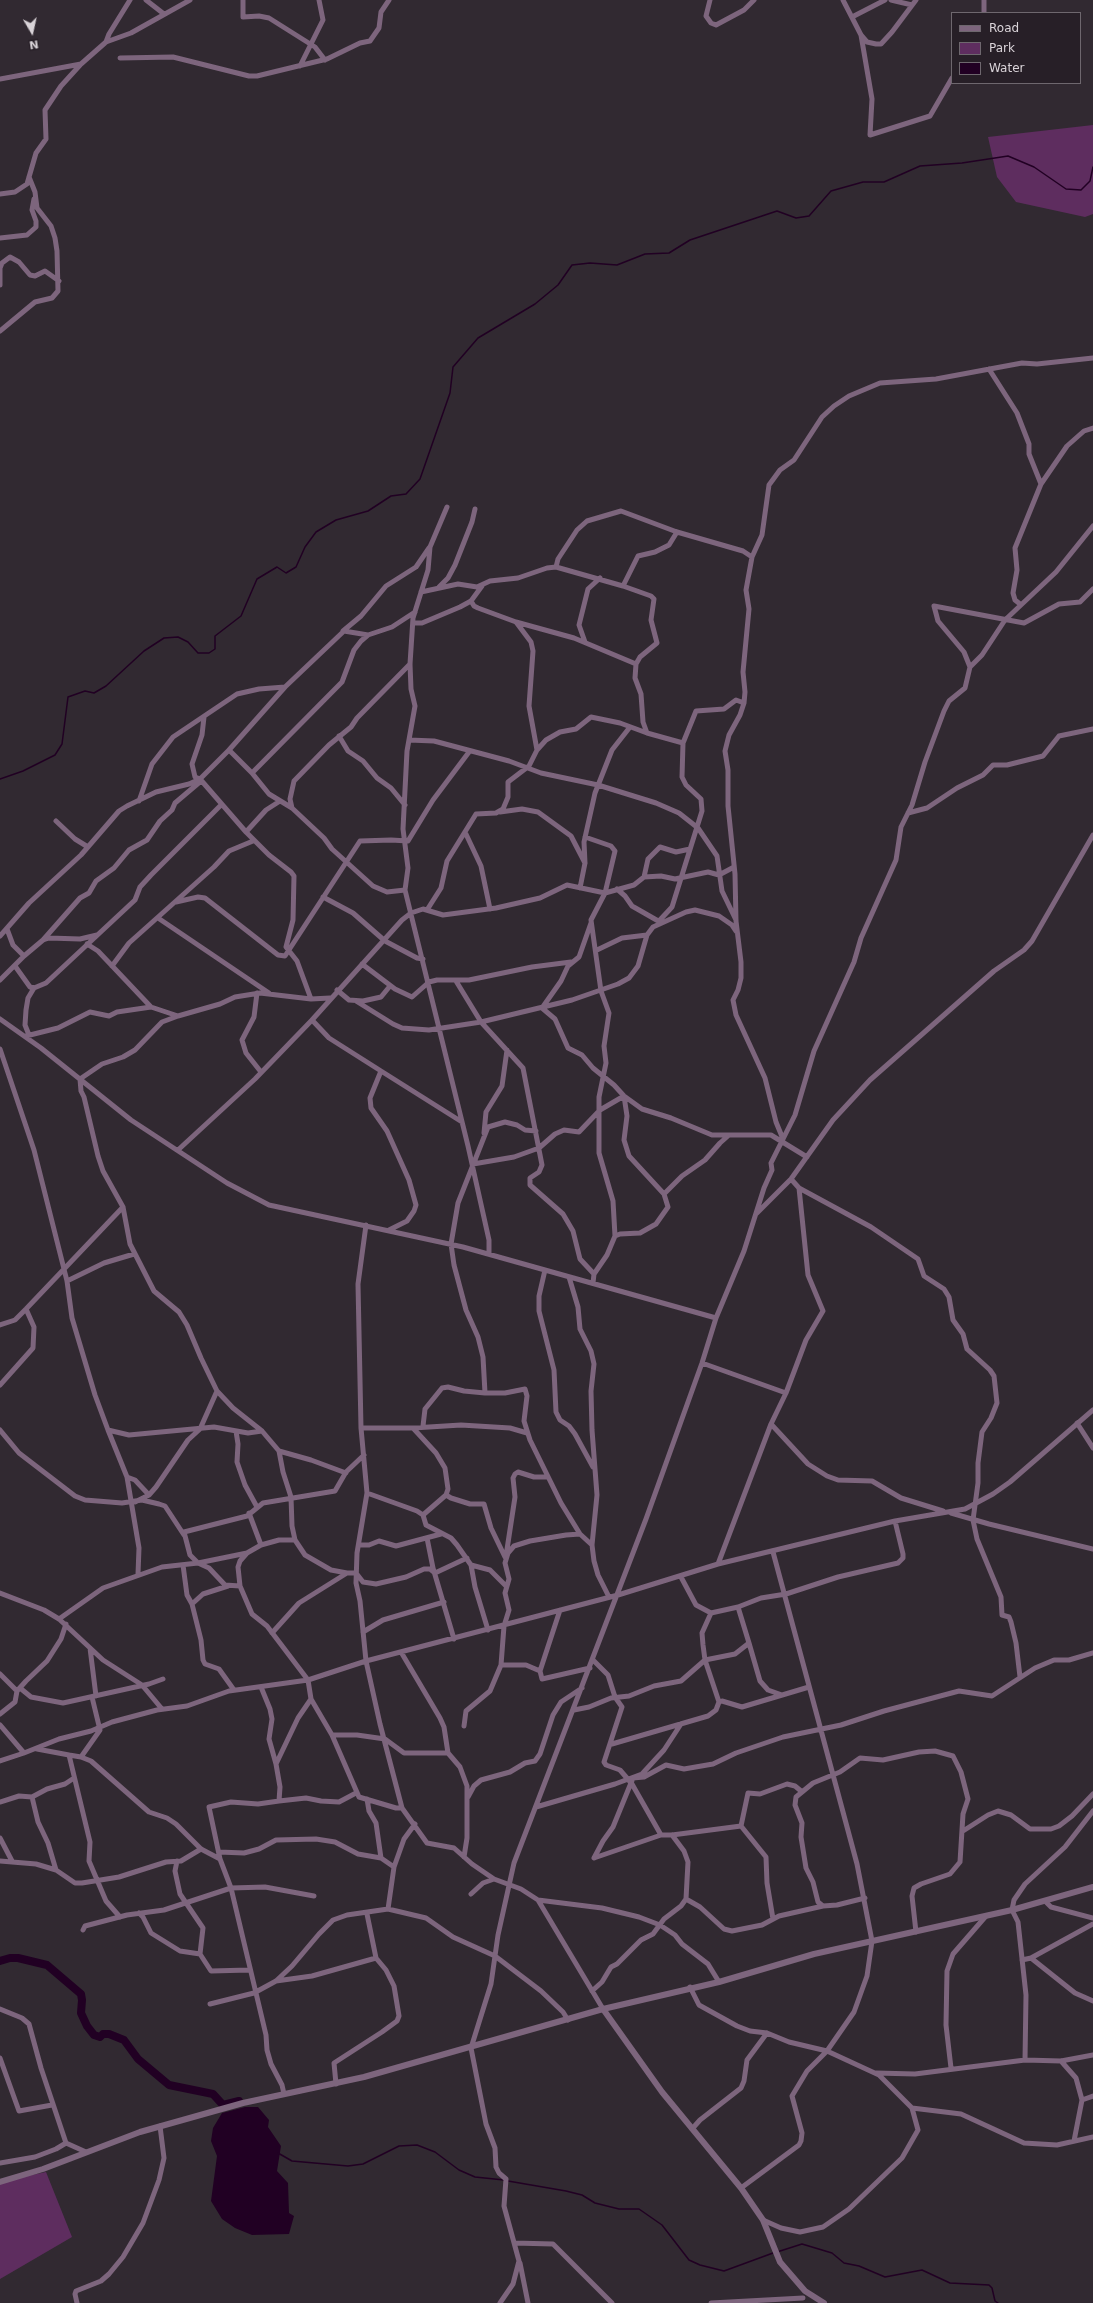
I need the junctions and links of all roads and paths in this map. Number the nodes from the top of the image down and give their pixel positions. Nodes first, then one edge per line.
1 (130, 0) edge
2 (146, 0) edge
3 (190, 0) edge
4 (243, 0) edge
5 (319, 0) edge
6 (389, 0) edge
7 (710, 0) edge
8 (754, 0) edge
9 (844, 0) edge
10 (885, 0) edge
11 (891, 0) edge
12 (916, 0) edge
13 (984, 0) edge
14 (912, 5) junction
15 (984, 12) edge
16 (164, 14) junction
17 (852, 17) junction
18 (861, 35) junction
19 (106, 42) junction
20 (311, 44) junction
21 (120, 58) dead end
22 (324, 60) junction
23 (81, 64) junction
24 (300, 66) junction
25 (0, 79) edge
26 (951, 80) edge
27 (30, 178) junction
28 (0, 194) edge
29 (35, 198) junction
30 (0, 238) edge
31 (59, 281) junction
32 (0, 285) edge
33 (0, 331) edge
34 (1093, 358) edge
35 (990, 369) junction
36 (1093, 428) edge
37 (1041, 484) junction
38 (447, 507) dead end
39 (475, 509) dead end
40 (1093, 526) edge
41 (677, 532) junction
42 (430, 547) junction
43 (752, 557) junction
44 (556, 567) junction
45 (600, 578) junction
46 (484, 584) junction
47 (623, 586) junction
48 (439, 587) junction
49 (1093, 588) edge
50 (421, 592) junction
51 (471, 600) junction
52 (1020, 604) junction
53 (415, 612) junction
54 (1005, 620) junction
55 (516, 622) junction
56 (413, 623) junction
57 (342, 632) junction
58 (368, 635) junction
59 (585, 642) junction
60 (410, 664) junction
61 (636, 664) junction
62 (970, 667) junction
63 (285, 688) junction
64 (744, 703) junction
65 (204, 717) junction
66 (630, 727) junction
67 (1093, 729) edge
68 (647, 733) junction
69 (339, 736) junction
70 (409, 740) junction
71 (683, 743) junction
72 (229, 750) junction
73 (537, 750) junction
74 (469, 752) junction
75 (527, 767) junction
76 (252, 773) junction
77 (200, 780) junction
78 (598, 786) junction
79 (139, 800) junction
80 (280, 801) junction
81 (221, 805) junction
82 (405, 805) junction
83 (292, 808) junction
84 (500, 812) junction
85 (908, 813) junction
86 (56, 821) dead end
87 (698, 828) junction
88 (246, 832) junction
89 (465, 832) junction
90 (1093, 835) edge
91 (585, 837) junction
92 (253, 840) junction
93 (403, 841) junction
94 (88, 847) junction
95 (690, 849) junction
96 (347, 862) junction
97 (585, 863) junction
98 (734, 867) junction
99 (719, 875) junction
100 (644, 877) junction
101 (681, 879) junction
102 (580, 888) junction
103 (617, 889) junction
104 (406, 890) junction
105 (605, 893) junction
106 (323, 897) junction
107 (176, 902) junction
108 (490, 909) junction
109 (427, 910) junction
110 (411, 913) junction
111 (158, 918) junction
112 (591, 920) junction
113 (736, 921) junction
114 (660, 922) junction
115 (7, 929) junction
116 (737, 932) junction
117 (98, 934) junction
118 (646, 935) junction
119 (0, 936) edge
120 (43, 940) junction
121 (385, 941) junction
122 (87, 944) junction
123 (289, 950) junction
124 (597, 950) junction
125 (24, 956) junction
126 (423, 959) junction
127 (571, 962) junction
128 (362, 964) junction
129 (15, 966) junction
130 (112, 966) junction
131 (0, 980) edge
132 (456, 981) junction
133 (429, 982) junction
134 (390, 986) junction
135 (34, 988) junction
136 (337, 990) junction
137 (601, 991) junction
138 (257, 993) junction
139 (269, 993) junction
140 (330, 998) junction
141 (311, 999) junction
142 (356, 1001) junction
143 (151, 1007) junction
144 (542, 1008) junction
145 (178, 1016) junction
146 (0, 1019) edge
147 (312, 1020) junction
148 (481, 1022) junction
149 (439, 1028) junction
150 (28, 1036) junction
151 (0, 1049) edge
152 (507, 1050) junction
153 (381, 1071) junction
154 (261, 1072) junction
155 (604, 1075) junction
156 (80, 1079) junction
157 (624, 1096) junction
158 (600, 1110) junction
159 (462, 1122) junction
160 (536, 1131) junction
161 (484, 1133) junction
162 (729, 1135) junction
163 (782, 1140) junction
164 (539, 1148) junction
165 (178, 1150) junction
166 (807, 1157) junction
167 (473, 1166) junction
168 (791, 1179) junction
169 (799, 1188) junction
170 (664, 1194) junction
171 (124, 1207) junction
172 (757, 1214) junction
173 (366, 1225) junction
174 (388, 1230) junction
175 (615, 1236) junction
176 (451, 1244) junction
177 (134, 1254) junction
178 (489, 1254) junction
179 (64, 1269) junction
180 (545, 1270) junction
181 (594, 1274) junction
182 (569, 1277) junction
183 (67, 1281) junction
184 (594, 1284) junction
185 (26, 1309) junction
186 (716, 1318) junction
187 (0, 1325) edge
188 (702, 1363) junction
189 (0, 1385) edge
190 (217, 1391) junction
191 (786, 1392) junction
192 (485, 1393) junction
193 (1093, 1410) edge
194 (1077, 1423) junction
195 (771, 1424) junction
196 (423, 1426) junction
197 (361, 1428) junction
198 (413, 1428) junction
199 (200, 1429) junction
200 (0, 1430) edge
201 (108, 1430) junction
202 (236, 1431) junction
203 (262, 1431) junction
204 (527, 1433) junction
205 (1093, 1448) edge
206 (279, 1451) junction
207 (364, 1455) junction
208 (594, 1469) junction
209 (346, 1473) junction
210 (127, 1477) junction
211 (548, 1477) junction
212 (368, 1492) junction
213 (149, 1495) junction
214 (446, 1495) junction
215 (292, 1497) junction
216 (133, 1502) junction
217 (975, 1505) junction
218 (257, 1507) junction
219 (947, 1512) junction
220 (249, 1513) junction
221 (423, 1515) junction
222 (972, 1520) junction
223 (895, 1521) junction
224 (441, 1534) junction
225 (580, 1534) junction
226 (184, 1535) junction
227 (427, 1538) junction
228 (295, 1540) junction
229 (261, 1545) junction
230 (359, 1545) junction
231 (592, 1545) junction
232 (1093, 1549) edge
233 (773, 1552) junction
234 (247, 1553) junction
235 (467, 1558) junction
236 (506, 1559) junction
237 (198, 1563) junction
238 (718, 1564) junction
239 (183, 1565) junction
240 (471, 1565) junction
241 (435, 1572) junction
242 (347, 1573) junction
243 (356, 1573) junction
244 (138, 1574) junction
245 (681, 1577) junction
246 (228, 1586) junction
247 (240, 1586) junction
248 (506, 1586) junction
249 (0, 1593) edge
250 (786, 1594) junction
251 (618, 1595) junction
252 (610, 1597) junction
253 (444, 1602) junction
254 (192, 1604) junction
255 (738, 1607) junction
256 (560, 1610) junction
257 (711, 1613) junction
258 (59, 1619) junction
259 (66, 1624) junction
260 (504, 1626) junction
261 (488, 1630) junction
262 (363, 1632) junction
263 (272, 1633) junction
264 (454, 1639) junction
265 (749, 1643) junction
266 (90, 1648) junction
267 (401, 1652) junction
268 (1093, 1653) edge
269 (593, 1660) junction
270 (705, 1660) junction
271 (366, 1661) junction
272 (501, 1664) junction
273 (590, 1668) junction
274 (540, 1671) junction
275 (0, 1674) edge
276 (1020, 1677) junction
277 (163, 1678) dead end
278 (308, 1680) junction
279 (142, 1685) junction
280 (261, 1686) junction
281 (809, 1687) junction
282 (582, 1688) junction
283 (18, 1689) junction
284 (234, 1690) junction
285 (782, 1694) junction
286 (94, 1696) junction
287 (615, 1697) junction
288 (311, 1700) junction
289 (719, 1702) junction
290 (162, 1709) junction
291 (574, 1710) junction
292 (0, 1714) edge
293 (0, 1724) edge
294 (681, 1724) junction
295 (464, 1726) dead end
296 (99, 1727) junction
297 (820, 1729) junction
298 (332, 1735) junction
299 (384, 1738) junction
300 (612, 1744) junction
301 (36, 1749) junction
302 (24, 1753) junction
303 (448, 1753) junction
304 (69, 1755) junction
305 (80, 1756) junction
306 (0, 1761) edge
307 (276, 1764) junction
308 (833, 1775) junction
309 (74, 1778) junction
310 (631, 1781) junction
311 (801, 1791) junction
312 (356, 1793) junction
313 (1093, 1794) edge
314 (32, 1797) junction
315 (468, 1797) junction
316 (366, 1799) junction
317 (279, 1800) junction
318 (0, 1802) edge
319 (536, 1807) junction
320 (402, 1808) junction
321 (1093, 1811) edge
322 (415, 1824) junction
323 (741, 1826) junction
324 (963, 1831) junction
325 (661, 1835) junction
326 (672, 1835) junction
327 (0, 1838) edge
328 (200, 1849) junction
329 (219, 1852) junction
330 (464, 1857) junction
331 (381, 1858) junction
332 (220, 1859) junction
333 (0, 1861) edge
334 (12, 1861) junction
335 (177, 1861) junction
336 (394, 1867) junction
337 (56, 1870) junction
338 (494, 1879) junction
339 (98, 1880) junction
340 (509, 1886) junction
341 (1093, 1887) edge
342 (231, 1888) junction
343 (471, 1894) dead end
344 (314, 1896) dead end
345 (865, 1898) junction
346 (686, 1899) junction
347 (538, 1900) junction
348 (1045, 1901) junction
349 (186, 1903) junction
350 (823, 1906) junction
351 (388, 1909) junction
352 (1012, 1910) junction
353 (139, 1913) junction
354 (367, 1914) junction
355 (986, 1916) junction
356 (120, 1917) junction
357 (1093, 1918) edge
358 (773, 1919) junction
359 (1093, 1924) edge
360 (660, 1925) junction
361 (82, 1930) dead end
362 (916, 1932) junction
363 (872, 1941) junction
364 (200, 1954) junction
365 (495, 1956) junction
366 (376, 1958) junction
367 (1031, 1958) junction
368 (1022, 1960) junction
369 (249, 1970) junction
370 (276, 1981) junction
371 (719, 1982) junction
372 (690, 1987) junction
373 (592, 1991) junction
374 (254, 1993) junction
375 (1093, 2001) edge
376 (210, 2004) dead end
377 (0, 2009) edge
378 (603, 2009) junction
379 (568, 2020) junction
380 (767, 2033) junction
381 (471, 2048) junction
382 (827, 2051) junction
383 (1093, 2055) edge
384 (0, 2058) edge
385 (1025, 2060) junction
386 (1061, 2061) junction
387 (951, 2068) junction
388 (874, 2073) junction
389 (336, 2084) junction
390 (284, 2094) junction
391 (1093, 2096) edge
392 (1082, 2100) junction
393 (52, 2106) junction
394 (912, 2108) junction
395 (160, 2126) junction
396 (692, 2129) junction
397 (1093, 2137) edge
398 (1074, 2141) junction
399 (66, 2143) junction
400 (86, 2152) junction
401 (0, 2163) edge
402 (0, 2182) edge
403 (741, 2188) junction
404 (763, 2220) junction
405 (514, 2243) junction
406 (519, 2260) junction
407 (805, 2291) junction
408 (803, 2301) edge
409 (752, 2302) edge
410 (77, 2303) edge
411 (500, 2303) edge
412 (528, 2303) edge
413 (612, 2303) edge
414 (711, 2303) edge
415 (824, 2303) edge

1 - 19 street
2 - 16 street
3 - 16 street
4 - 20 street
5 - 20 street
6 - 22 street
7 - 8 street
9 - 17 street
10 - 17 street
11 - 14 street
12 - 14 street
13 - 15 street
14 - 18 street
16 - 19 street
17 - 18 street
18 - 26 street
19 - 23 street
20 - 22 street
20 - 24 street
21 - 24 street
22 - 24 street
23 - 25 street
23 - 27 street
27 - 28 street
27 - 29 street
29 - 30 street
29 - 31 street
31 - 32 street
31 - 33 street
34 - 35 street
35 - 37 street
35 - 43 street
36 - 37 street
37 - 52 street
38 - 42 street
39 - 48 street
40 - 52 street
41 - 43 street
41 - 44 street
41 - 47 street
42 - 50 street
42 - 57 street
43 - 64 street
44 - 45 street
44 - 46 street
45 - 47 street
45 - 59 street
46 - 48 street
46 - 51 street
47 - 61 street
48 - 50 street
49 - 54 street
50 - 53 street
51 - 55 street
51 - 56 street
52 - 54 street
53 - 56 street
53 - 58 street
54 - 62 street
54 - 62 street
55 - 59 street
55 - 73 street
56 - 60 street
57 - 58 street
57 - 63 street
58 - 76 street
59 - 61 street
60 - 69 street
60 - 70 street
61 - 68 street
62 - 85 street
63 - 65 street
63 - 72 street
64 - 71 street
64 - 98 street
65 - 77 street
65 - 79 street
66 - 68 street
66 - 73 street
66 - 78 street
67 - 85 street
68 - 71 street
69 - 82 street
69 - 83 street
70 - 74 street
70 - 82 street
71 - 87 street
72 - 76 street
72 - 77 street
73 - 75 street
74 - 75 street
74 - 93 street
75 - 78 street
75 - 84 street
76 - 80 street
77 - 79 street
77 - 81 street
77 - 120 street
78 - 87 street
78 - 91 street
79 - 94 street
80 - 83 street
80 - 88 street
81 - 88 street
81 - 117 street
82 - 93 street
83 - 96 street
84 - 89 street
84 - 97 street
85 - 163 street
86 - 94 street
87 - 95 street
87 - 99 street
88 - 92 street
89 - 108 street
89 - 109 street
90 - 166 street
91 - 97 street
91 - 105 street
92 - 107 street
92 - 123 street
93 - 96 street
93 - 104 street
94 - 115 street
95 - 100 street
95 - 101 street
96 - 104 street
96 - 106 street
97 - 102 street
98 - 99 street
98 - 113 street
99 - 101 street
99 - 113 street
100 - 101 street
100 - 103 street
101 - 114 street
102 - 105 street
102 - 108 street
103 - 105 street
103 - 114 street
104 - 110 street
105 - 112 street
106 - 121 street
106 - 123 street
107 - 111 street
107 - 123 street
108 - 109 street
109 - 110 street
110 - 121 street
110 - 126 street
111 - 130 street
111 - 139 street
112 - 124 street
112 - 127 street
113 - 116 street
114 - 116 street
114 - 118 street
115 - 119 street
115 - 125 street
116 - 163 street
117 - 120 street
117 - 122 street
118 - 124 street
118 - 137 street
120 - 125 street
121 - 126 street
121 - 128 street
122 - 130 street
122 - 135 street
123 - 141 street
124 - 137 street
125 - 129 street
126 - 133 street
127 - 132 street
127 - 144 street
128 - 134 street
128 - 136 street
129 - 131 street
129 - 135 street
130 - 143 street
132 - 133 street
132 - 148 street
133 - 134 street
133 - 149 street
134 - 142 street
135 - 150 street
136 - 140 street
136 - 142 street
137 - 144 street
137 - 155 street
138 - 139 street
138 - 145 street
138 - 154 street
139 - 141 street
140 - 141 street
140 - 147 street
142 - 149 street
143 - 145 street
143 - 150 street
144 - 148 street
144 - 155 street
145 - 156 street
146 - 150 street
147 - 153 street
147 - 154 street
148 - 149 street
148 - 152 street
149 - 159 street
150 - 156 street
151 - 179 street
152 - 160 street
152 - 161 street
153 - 159 street
153 - 174 street
154 - 165 street
155 - 157 street
155 - 158 street
156 - 165 street
156 - 171 street
157 - 158 street
157 - 162 street
157 - 170 street
158 - 164 street
158 - 175 street
159 - 167 street
160 - 161 street
160 - 164 street
161 - 167 street
162 - 163 street
162 - 170 street
163 - 166 street
163 - 172 street
164 - 167 street
164 - 181 street
165 - 173 street
166 - 168 street
167 - 176 street
167 - 178 street
168 - 169 street
168 - 172 street
169 - 191 street
169 - 217 street
170 - 175 street
171 - 177 street
171 - 179 street
172 - 186 street
173 - 174 street
173 - 197 street
174 - 176 street
175 - 181 street
176 - 178 street
176 - 192 street
177 - 183 street
177 - 190 street
178 - 180 street
179 - 183 street
179 - 185 street
180 - 182 street
180 - 208 street
181 - 184 street
182 - 184 street
182 - 208 street
183 - 201 street
184 - 186 street
185 - 187 street
185 - 189 street
186 - 188 street
188 - 191 street
188 - 251 street
190 - 199 street
190 - 203 street
191 - 195 street
192 - 196 street
192 - 204 street
193 - 194 street
194 - 205 street
194 - 217 street
195 - 219 street
195 - 238 street
196 - 198 street
196 - 204 street
197 - 198 street
197 - 207 street
198 - 214 street
199 - 201 street
199 - 202 street
199 - 213 street
200 - 216 street
201 - 210 street
202 - 203 street
202 - 218 street
203 - 206 street
204 - 211 street
206 - 209 street
206 - 215 street
207 - 209 street
207 - 212 street
208 - 231 street
209 - 215 street
210 - 213 street
210 - 216 street
211 - 225 street
211 - 236 street
212 - 221 street
212 - 230 street
213 - 216 street
214 - 221 street
214 - 236 street
215 - 218 street
215 - 228 street
216 - 226 street
216 - 244 street
217 - 219 street
217 - 222 street
218 - 220 street
219 - 222 street
219 - 223 street
220 - 226 street
220 - 229 street
221 - 224 street
222 - 232 street
222 - 276 street
223 - 233 street
223 - 250 street
224 - 227 street
224 - 235 street
225 - 231 street
225 - 236 street
226 - 237 street
227 - 230 street
227 - 241 street
228 - 229 street
228 - 242 street
229 - 234 street
230 - 243 street
231 - 252 street
233 - 238 street
233 - 250 street
234 - 237 street
234 - 247 street
235 - 240 street
235 - 241 street
236 - 248 street
237 - 239 street
237 - 246 street
238 - 245 street
239 - 244 street
239 - 254 street
240 - 248 street
240 - 261 street
241 - 243 street
241 - 253 street
242 - 243 street
242 - 263 street
243 - 262 street
244 - 258 street
245 - 251 street
245 - 257 street
246 - 247 street
246 - 254 street
247 - 263 street
248 - 260 street
249 - 258 street
250 - 255 street
250 - 281 street
251 - 252 street
251 - 269 street
252 - 256 street
253 - 262 street
253 - 264 street
254 - 284 street
255 - 257 street
255 - 265 street
256 - 260 street
256 - 274 street
257 - 270 street
258 - 259 street
259 - 266 street
259 - 283 street
260 - 261 street
260 - 272 street
261 - 264 street
262 - 271 street
263 - 278 street
264 - 267 street
265 - 270 street
265 - 285 street
266 - 279 street
266 - 286 street
267 - 271 street
267 - 303 street
268 - 276 street
269 - 273 street
269 - 287 street
270 - 287 street
270 - 289 street
271 - 278 street
271 - 299 street
272 - 274 street
272 - 295 street
273 - 274 street
273 - 282 street
275 - 283 street
276 - 297 street
277 - 279 street
278 - 280 street
278 - 288 street
279 - 286 street
279 - 290 street
280 - 284 street
280 - 307 street
281 - 285 street
281 - 297 street
282 - 291 street
282 - 315 street
283 - 286 street
283 - 292 street
284 - 290 street
285 - 289 street
286 - 296 street
287 - 291 street
287 - 300 street
288 - 298 street
288 - 307 street
289 - 294 street
290 - 296 street
291 - 319 street
293 - 302 street
294 - 300 street
294 - 310 street
296 - 301 street
296 - 305 street
297 - 308 street
297 - 310 street
298 - 299 street
298 - 312 street
299 - 303 street
299 - 320 street
300 - 310 street
301 - 302 street
301 - 304 street
302 - 306 street
303 - 315 street
304 - 305 street
304 - 309 street
305 - 328 street
307 - 317 street
308 - 311 street
308 - 324 street
308 - 345 street
309 - 314 street
309 - 339 street
310 - 319 street
310 - 325 street
310 - 325 street
311 - 323 street
311 - 350 street
312 - 316 street
312 - 317 street
313 - 324 street
314 - 318 street
314 - 337 street
315 - 330 street
316 - 320 street
316 - 331 street
317 - 329 street
319 - 340 street
320 - 322 street
321 - 352 street
322 - 330 street
322 - 336 street
323 - 326 street
323 - 358 street
324 - 362 street
325 - 326 street
326 - 346 street
327 - 334 street
328 - 332 street
328 - 335 street
329 - 331 street
329 - 332 street
330 - 338 street
331 - 336 street
332 - 342 street
333 - 334 street
334 - 337 street
335 - 339 street
335 - 349 street
336 - 351 street
337 - 339 street
338 - 340 street
338 - 343 street
339 - 356 street
340 - 347 street
340 - 365 street
341 - 348 street
342 - 344 street
342 - 349 street
342 - 369 street
345 - 350 street
345 - 363 street
346 - 358 street
346 - 360 street
347 - 360 street
347 - 373 street
348 - 352 street
348 - 357 street
349 - 353 street
349 - 364 street
350 - 358 street
351 - 354 street
351 - 365 street
352 - 355 street
352 - 368 street
353 - 356 street
353 - 364 street
354 - 366 street
354 - 370 street
355 - 362 street
355 - 387 street
356 - 361 street
359 - 367 street
360 - 371 street
360 - 373 street
362 - 363 street
363 - 371 street
363 - 382 street
364 - 369 street
365 - 379 street
365 - 381 street
366 - 370 street
366 - 389 street
367 - 368 street
367 - 375 street
368 - 385 street
369 - 374 street
370 - 374 street
371 - 372 street
372 - 378 street
372 - 380 street
373 - 378 street
374 - 376 street
374 - 390 street
377 - 393 street
378 - 379 street
378 - 396 street
379 - 381 street
380 - 382 street
380 - 396 street
381 - 389 street
381 - 405 street
382 - 388 street
382 - 403 street
383 - 386 street
384 - 393 street
385 - 386 street
385 - 387 street
386 - 392 street
387 - 388 street
388 - 394 street
389 - 390 street
390 - 395 street
391 - 392 street
392 - 398 street
393 - 399 street
394 - 398 street
394 - 404 street
395 - 400 street
395 - 410 street
396 - 403 street
397 - 398 street
399 - 400 street
399 - 401 street
400 - 402 street
403 - 404 street
404 - 407 street
405 - 406 street
405 - 413 street
406 - 411 street
406 - 412 street
407 - 408 street
407 - 415 street
408 - 409 street
409 - 414 street

